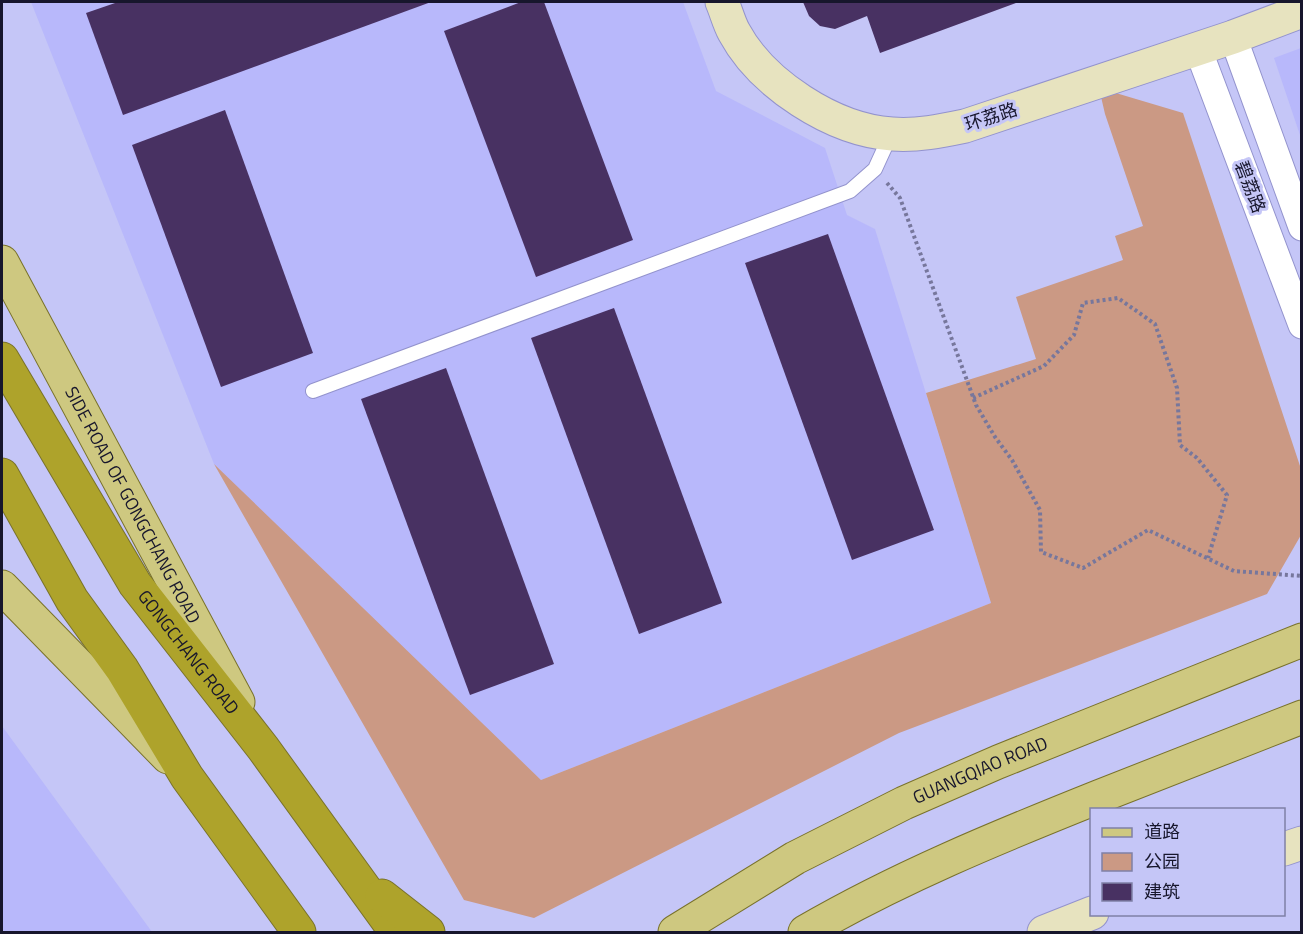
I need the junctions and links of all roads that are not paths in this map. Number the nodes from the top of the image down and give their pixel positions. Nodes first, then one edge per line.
1 (723, 2) edge
2 (1302, 11) edge
3 (1233, 38) junction
4 (1198, 49) junction
5 (891, 134) junction
6 (1302, 227) edge
7 (2, 261) edge
8 (1302, 325) edge
9 (2, 359) edge
10 (313, 391) dead end
11 (2, 475) edge
12 (2, 586) edge
13 (1302, 640) edge
14 (1302, 717) edge
15 (263, 748) junction
16 (187, 777) junction
17 (1302, 843) edge
18 (1285, 849) edge
19 (355, 874) junction
20 (1083, 921) edge
21 (298, 933) edge
22 (396, 933) edge
23 (428, 933) edge
24 (675, 933) edge
25 (805, 933) edge
26 (1044, 933) edge

1 - 5 street, 环荔路
2 - 3 street, 环荔路
3 - 4 street, 环荔路
3 - 6 street, 碧荔路
4 - 5 street, 环荔路
4 - 8 street, 碧荔路
5 - 10 lane
7 - 15 main road, SIDE ROAD OF GONGCHANG ROAD
9 - 15 highway, GONGCHANG ROAD
11 - 16 highway
12 - 16 main road
13 - 24 main road, GUANGQIAO ROAD
14 - 25 main road
15 - 19 highway, GONGCHANG ROAD
16 - 21 highway
17 - 18 street
19 - 22 highway, GONGCHANG ROAD
19 - 23 highway
20 - 26 street

